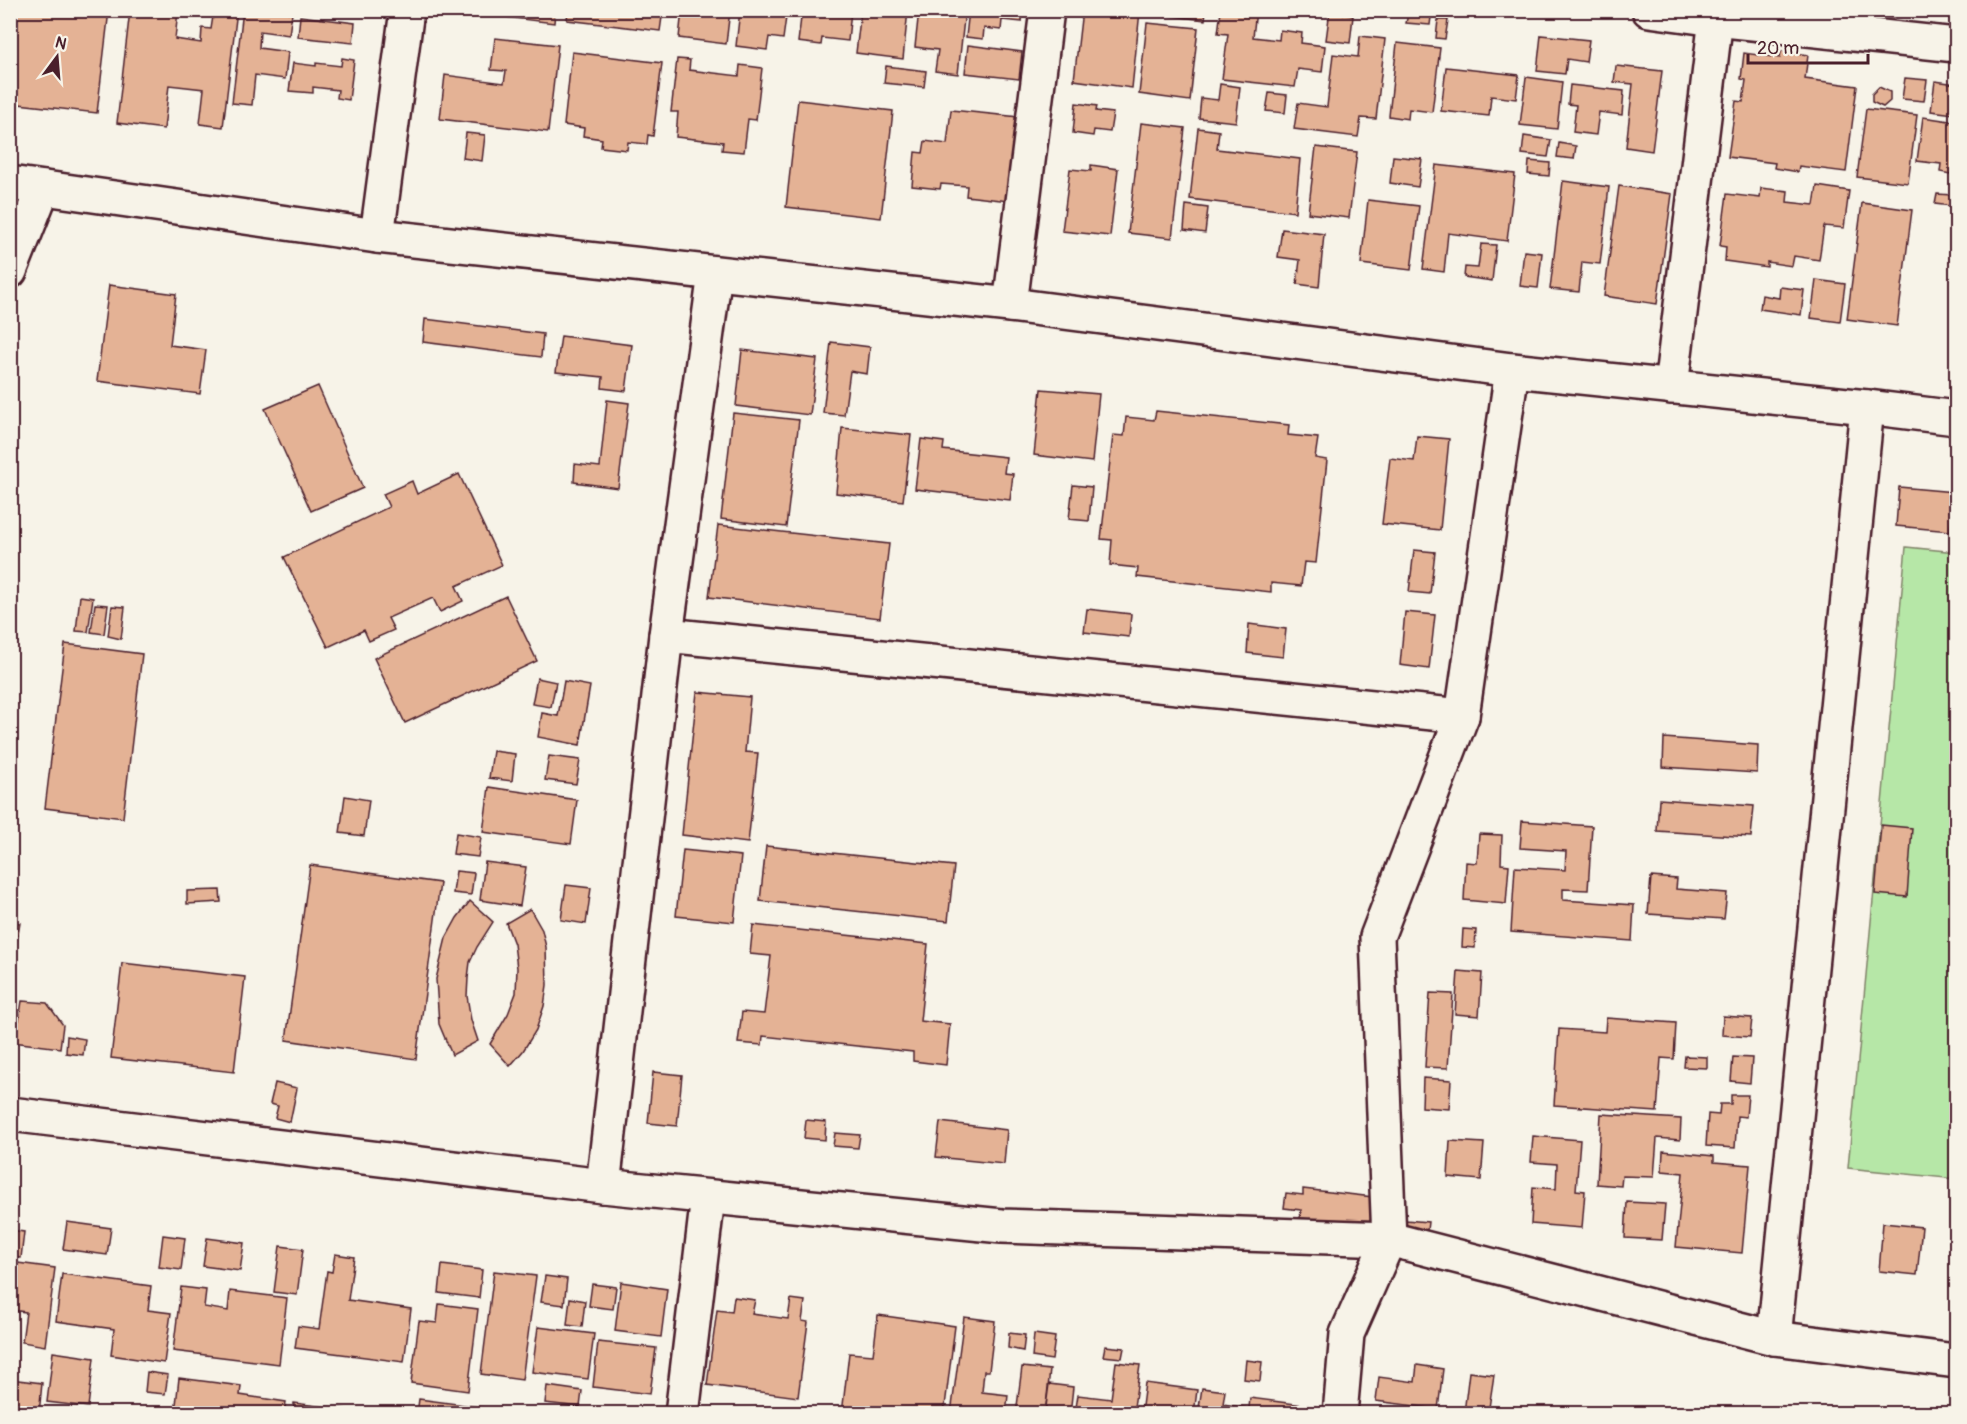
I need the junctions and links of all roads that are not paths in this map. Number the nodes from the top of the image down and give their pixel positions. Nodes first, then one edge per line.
1 (407, 10) edge
2 (1047, 10) edge
3 (1649, 10) edge
4 (1716, 15) edge
5 (1956, 45) edge
6 (10, 183) edge
7 (43, 188) junction
8 (377, 236) junction
9 (10, 271) edge
10 (715, 273) junction
11 (1010, 304) junction
12 (1512, 370) junction
13 (1671, 387) junction
14 (1867, 407) junction
15 (1956, 418) edge
16 (666, 635) junction
17 (1462, 716) junction
18 (10, 1114) edge
19 (603, 1186) junction
20 (708, 1197) junction
21 (1389, 1239) junction
22 (1774, 1338) junction
23 (1956, 1361) edge
24 (682, 1413) edge
25 (1340, 1413) edge

1 - 8 street
2 - 11 street
3 - 4 street
4 - 5 street
4 - 13 street
6 - 7 street
7 - 8 street
7 - 9 street
8 - 10 street
10 - 11 street
10 - 16 street
11 - 12 street
12 - 13 street
12 - 17 street
13 - 14 street
14 - 15 street
14 - 22 street
16 - 17 street
16 - 19 street
17 - 21 street
18 - 19 street
19 - 20 street
20 - 21 street
20 - 24 street
21 - 22 street
21 - 25 street
22 - 23 street

